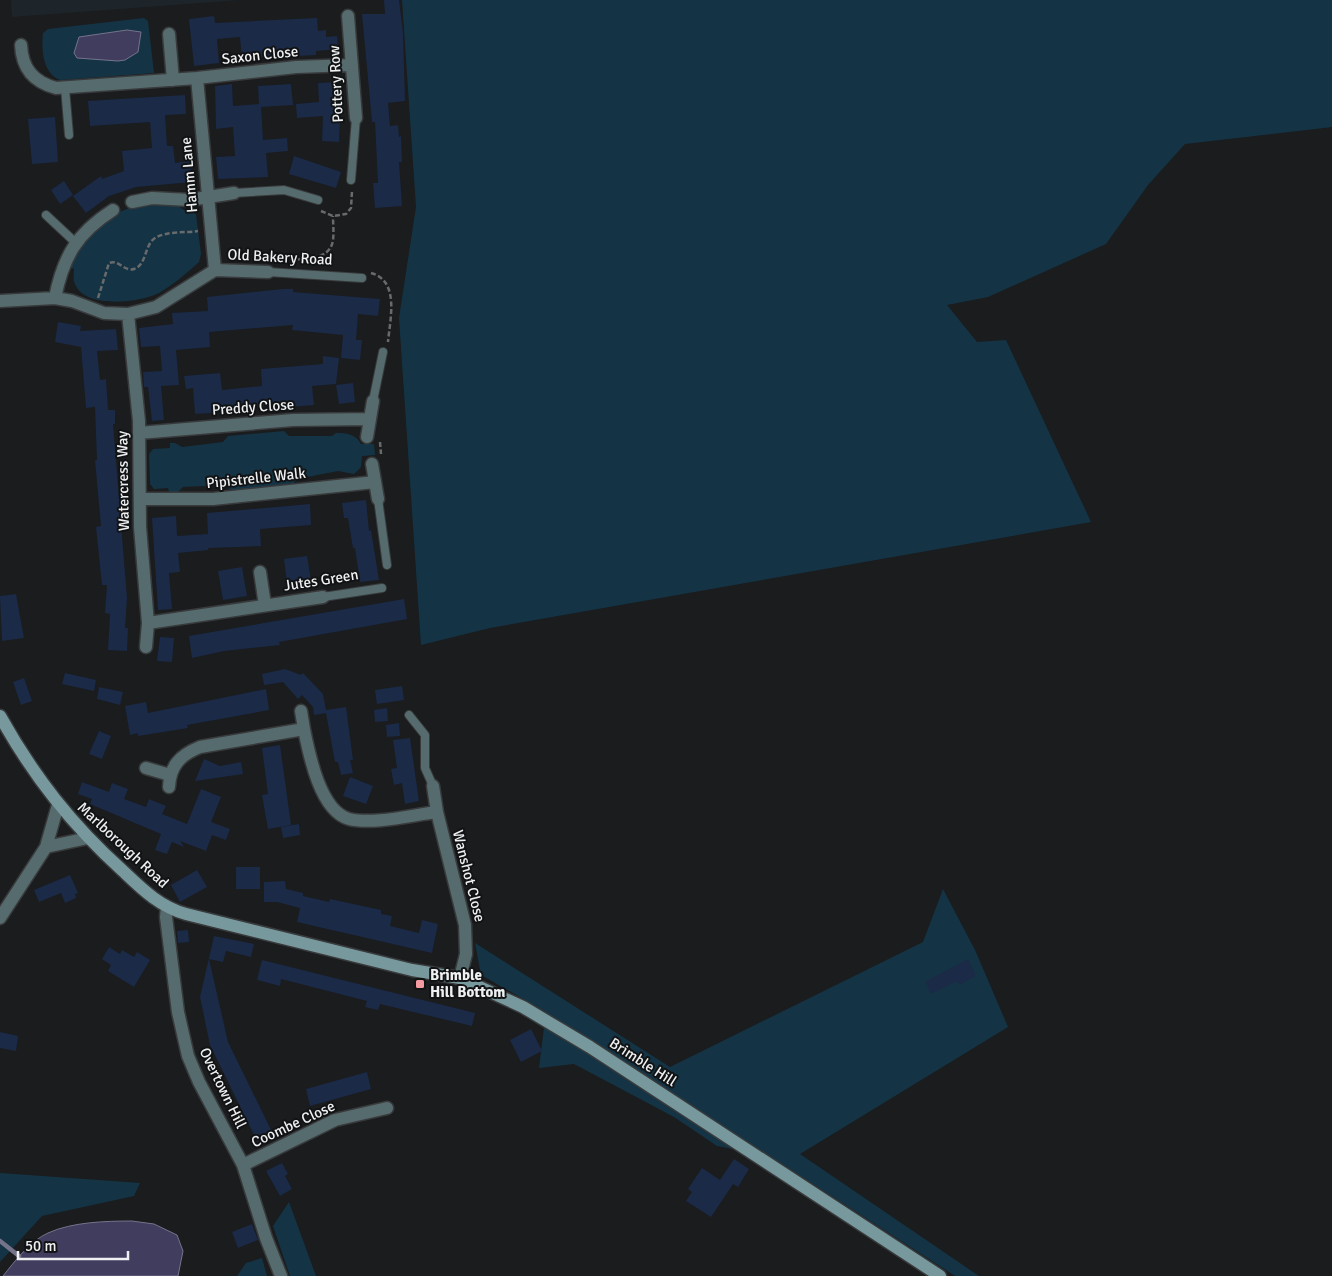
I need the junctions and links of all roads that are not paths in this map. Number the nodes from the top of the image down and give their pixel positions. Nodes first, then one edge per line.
1 (348, 16) dead end
2 (168, 34) dead end
3 (21, 45) dead end
4 (352, 64) junction
5 (197, 78) junction
6 (173, 80) junction
7 (65, 88) junction
8 (356, 118) joint
9 (69, 135) dead end
10 (351, 180) road end
11 (234, 193) joint
12 (207, 197) junction
13 (318, 200) road end
14 (132, 202) dead end
15 (113, 210) dead end
16 (46, 214) dead end
17 (76, 243) junction
18 (215, 270) junction
19 (268, 272) joint
20 (362, 278) dead end
21 (55, 298) junction
22 (0, 301) edge
23 (128, 314) junction
24 (382, 352) dead end
25 (373, 401) joint
26 (369, 418) junction
27 (139, 433) junction
28 (367, 437) dead end
29 (372, 464) dead end
30 (375, 482) junction
31 (140, 499) junction
32 (378, 499) joint
33 (387, 565) dead end
34 (260, 572) dead end
35 (382, 588) dead end
36 (323, 597) joint
37 (265, 605) junction
38 (148, 623) junction
39 (146, 647) dead end
40 (301, 711) dead end
41 (409, 715) dead end
42 (0, 716) edge
43 (304, 729) junction
44 (146, 768) dead end
45 (433, 786) joint
46 (58, 805) junction
47 (437, 812) junction
48 (88, 838) junction
49 (46, 847) junction
50 (168, 907) junction
51 (0, 918) edge
52 (299, 941) joint
53 (460, 978) junction
54 (387, 1108) dead end
55 (243, 1165) junction
56 (281, 1276) edge
57 (940, 1276) edge

1 - 4 street, Pottery Row
2 - 6 street
3 - 7 street, Saxon Close
4 - 5 street, Saxon Close
4 - 8 street, Pottery Row
5 - 6 street, Saxon Close
5 - 12 street, Hamm Lane
6 - 7 street, Saxon Close
7 - 9 lane
8 - 10 lane, Pottery Row
11 - 12 street
11 - 13 lane
12 - 14 street
12 - 18 street, Hamm Lane
15 - 17 street
16 - 17 lane
17 - 21 street
18 - 19 street, Old Bakery Road
18 - 23 street, Old Bakery Road
19 - 20 lane, Old Bakery Road
21 - 22 street, Old Bakery Road
21 - 23 street, Old Bakery Road
23 - 27 street, Watercress Way
24 - 25 lane
25 - 26 street
26 - 27 street, Preddy Close
26 - 28 street
27 - 31 street, Watercress Way
29 - 30 street
30 - 31 street, Pipistrelle Walk
30 - 32 street
31 - 38 street, Watercress Way
32 - 33 lane
34 - 37 street, Jutes Green
35 - 36 lane, Jutes Green
36 - 37 street, Jutes Green
37 - 38 street, Jutes Green
38 - 39 street, Watercress Way
40 - 43 street
41 - 45 lane, Wanshot Close
42 - 46 main road, Marlborough Road
43 - 44 street
43 - 47 street
45 - 47 street, Wanshot Close
46 - 48 main road, Marlborough Road
46 - 49 street
47 - 53 street, Wanshot Close
48 - 49 street
48 - 50 main road, Marlborough Road
49 - 51 street
50 - 52 main road, Marlborough Road
50 - 55 street, Overtown Hill
52 - 53 main road, Brimble Hill
53 - 57 main road, Brimble Hill
54 - 55 street, Coombe Close
55 - 56 street, Overtown Hill

